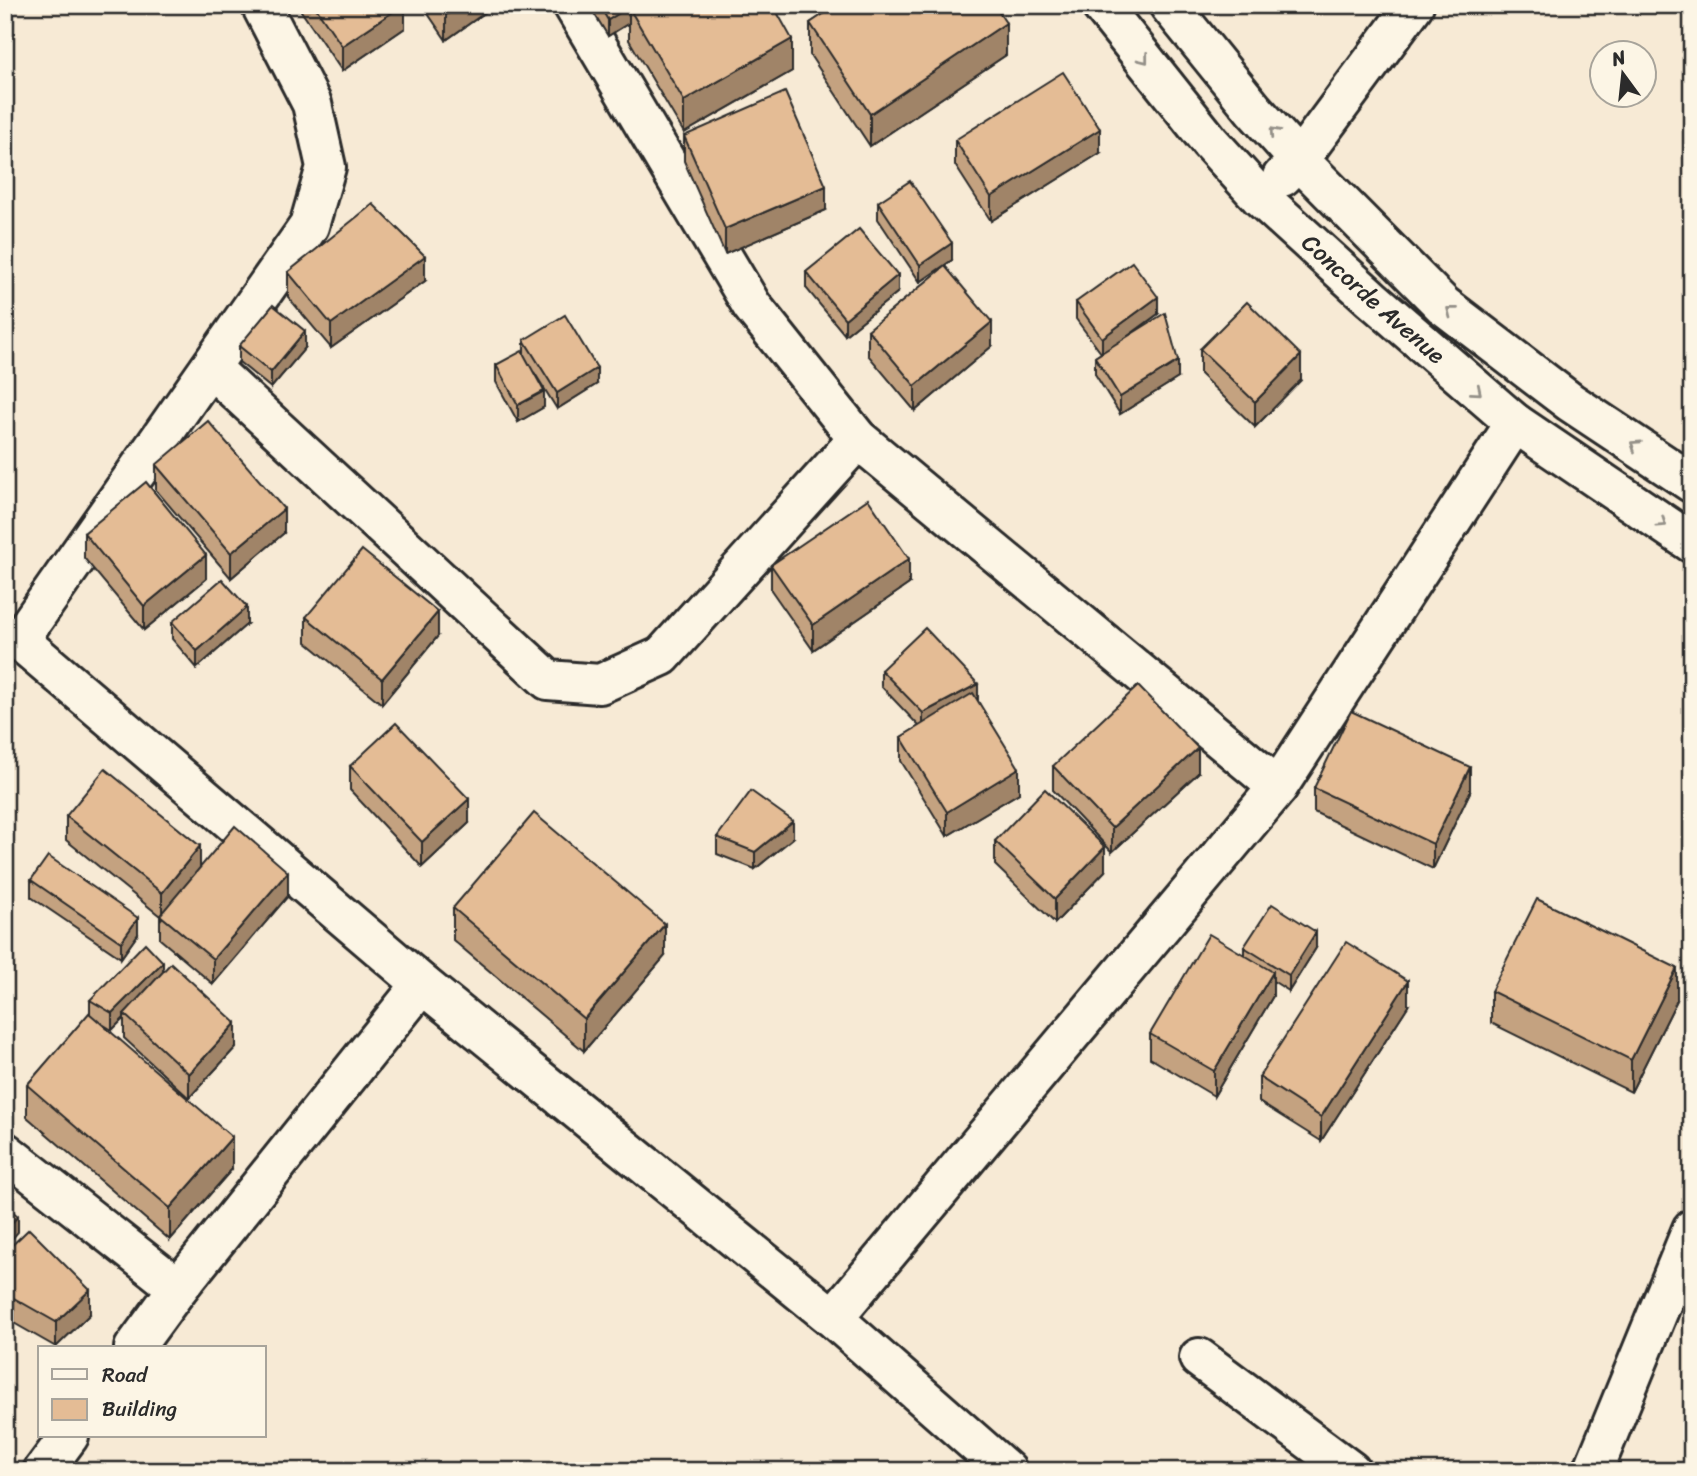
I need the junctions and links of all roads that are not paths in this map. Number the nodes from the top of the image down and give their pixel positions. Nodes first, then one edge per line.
1 (261, 5) edge
2 (573, 5) edge
3 (1101, 5) edge
4 (1169, 5) edge
5 (1414, 5) edge
6 (1299, 160) junction
7 (1260, 197) junction
8 (211, 368) junction
9 (1515, 423) junction
10 (858, 439) junction
11 (1692, 483) edge
12 (1692, 543) edge
13 (12, 638) edge
14 (1278, 787) junction
15 (422, 984) junction
16 (5, 1153) edge
17 (1692, 1229) edge
18 (178, 1288) junction
19 (833, 1318) junction
20 (135, 1346) edge
21 (1199, 1358) dead end
22 (68, 1438) edge
23 (43, 1471) edge
24 (1007, 1471) edge
25 (1351, 1471) edge
26 (1593, 1471) edge

1 - 8 street
2 - 10 street
3 -> 7 street, Concorde Avenue
6 -> 4 street, Concorde Avenue
5 - 6 street
6 - 7 street
11 -> 6 street, Concorde Avenue
7 -> 9 street, Concorde Avenue
8 - 10 street
8 - 13 street
9 -> 12 street, Concorde Avenue
9 - 14 street
10 - 14 street
13 - 15 street
14 - 19 street
15 - 18 street
15 - 19 street
16 - 18 street
17 - 26 street
18 - 20 street
19 - 24 street
21 - 25 street
22 - 23 street

